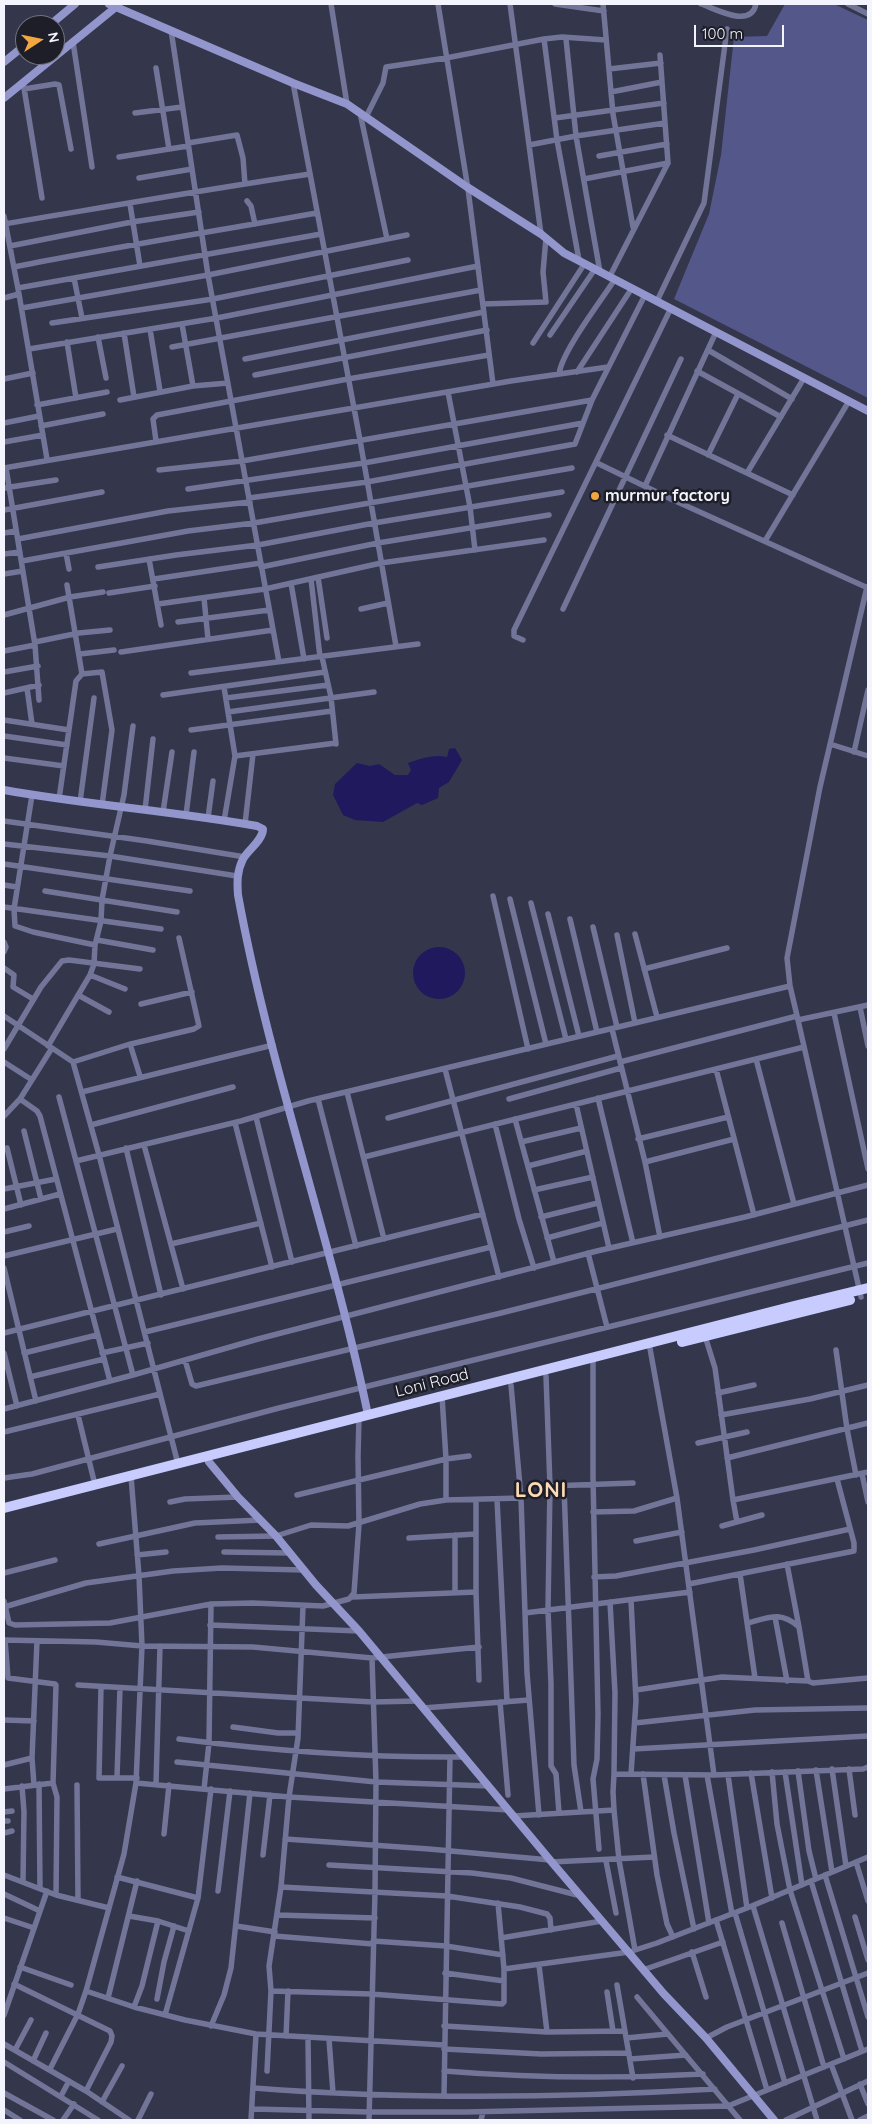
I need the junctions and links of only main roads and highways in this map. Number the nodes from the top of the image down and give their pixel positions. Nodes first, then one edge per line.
1 (864, 1293) edge
2 (650, 1346) junction
3 (594, 1361) junction
4 (443, 1399) junction
5 (362, 1419) junction
6 (132, 1479) junction
7 (4, 1508) edge
8 (4, 1515) edge

1 - 2 highway, Loni Road
1 - 2 highway, Loni Road
2 - 3 highway, Loni Road
3 - 4 highway, Loni Road
3 - 4 highway, Loni Road
4 - 5 highway, Loni Road
5 - 6 highway, Loni Road
5 - 6 highway, Loni Road
6 - 7 highway, Loni Road
6 - 8 highway, Loni Road

